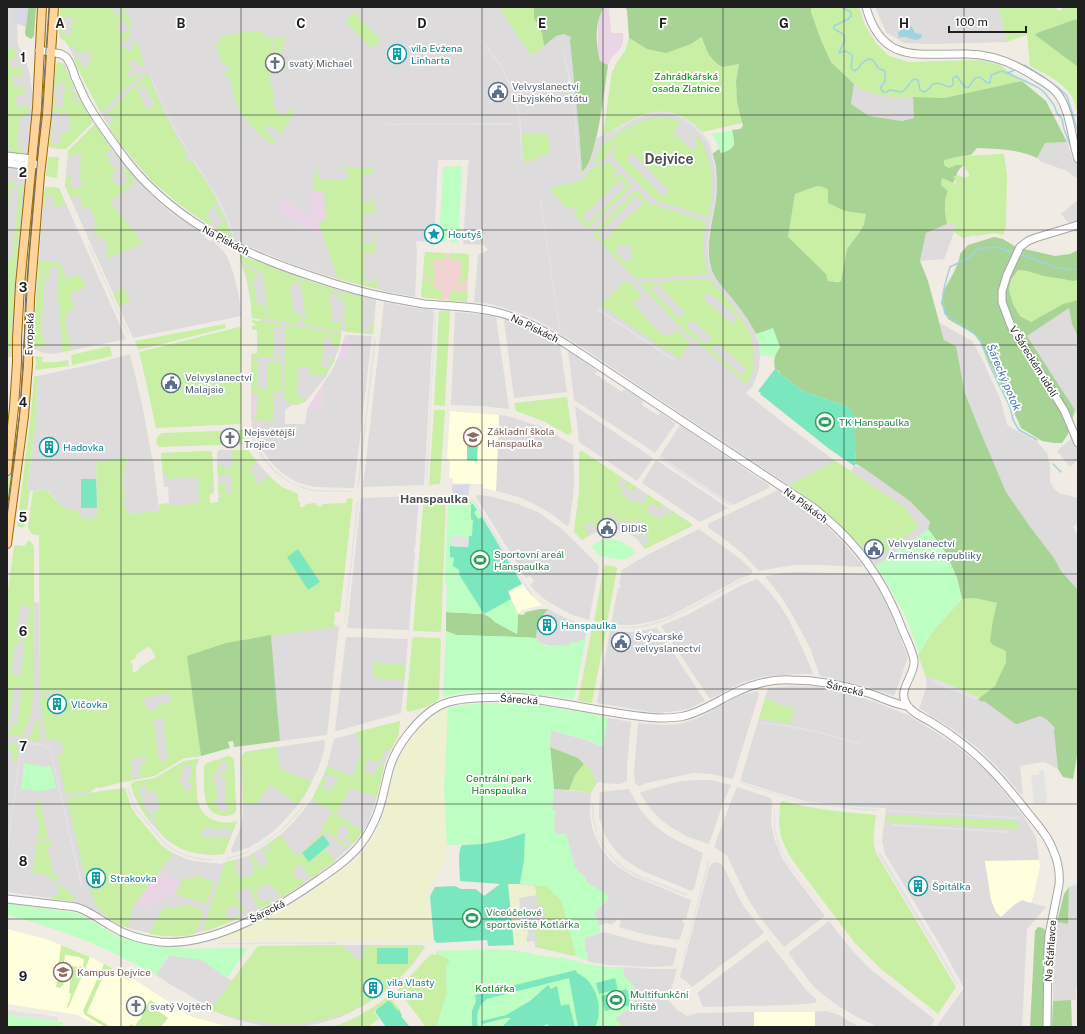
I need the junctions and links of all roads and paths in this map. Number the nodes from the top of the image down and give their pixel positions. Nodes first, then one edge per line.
1 (42, 7) edge
2 (54, 7) edge
3 (866, 7) edge
4 (39, 50) junction
5 (51, 52) junction
6 (1077, 154) edge
7 (7, 156) edge
8 (7, 163) edge
9 (31, 163) junction
10 (42, 163) junction
11 (1078, 226) edge
12 (1078, 443) edge
13 (7, 471) edge
14 (7, 544) edge
15 (907, 706) junction
16 (1060, 875) joint
17 (7, 899) edge
18 (1047, 1027) edge

1 - 4 main road, Evropská
2 - 5 main road, Evropská
3 - 6 street
4 - 5 street
4 - 9 main road, Evropská
5 - 10 main road, Evropská
5 - 15 street, Na Pískách
7 - 9 street
8 - 9 street
9 - 10 street
9 - 13 main road, Evropská
10 - 14 main road, Evropská
11 - 12 street, V Šáreckém údolí
15 - 16 street, Šárecká
15 - 17 street, Šárecká
16 - 18 street, Na Šťáhlavce

